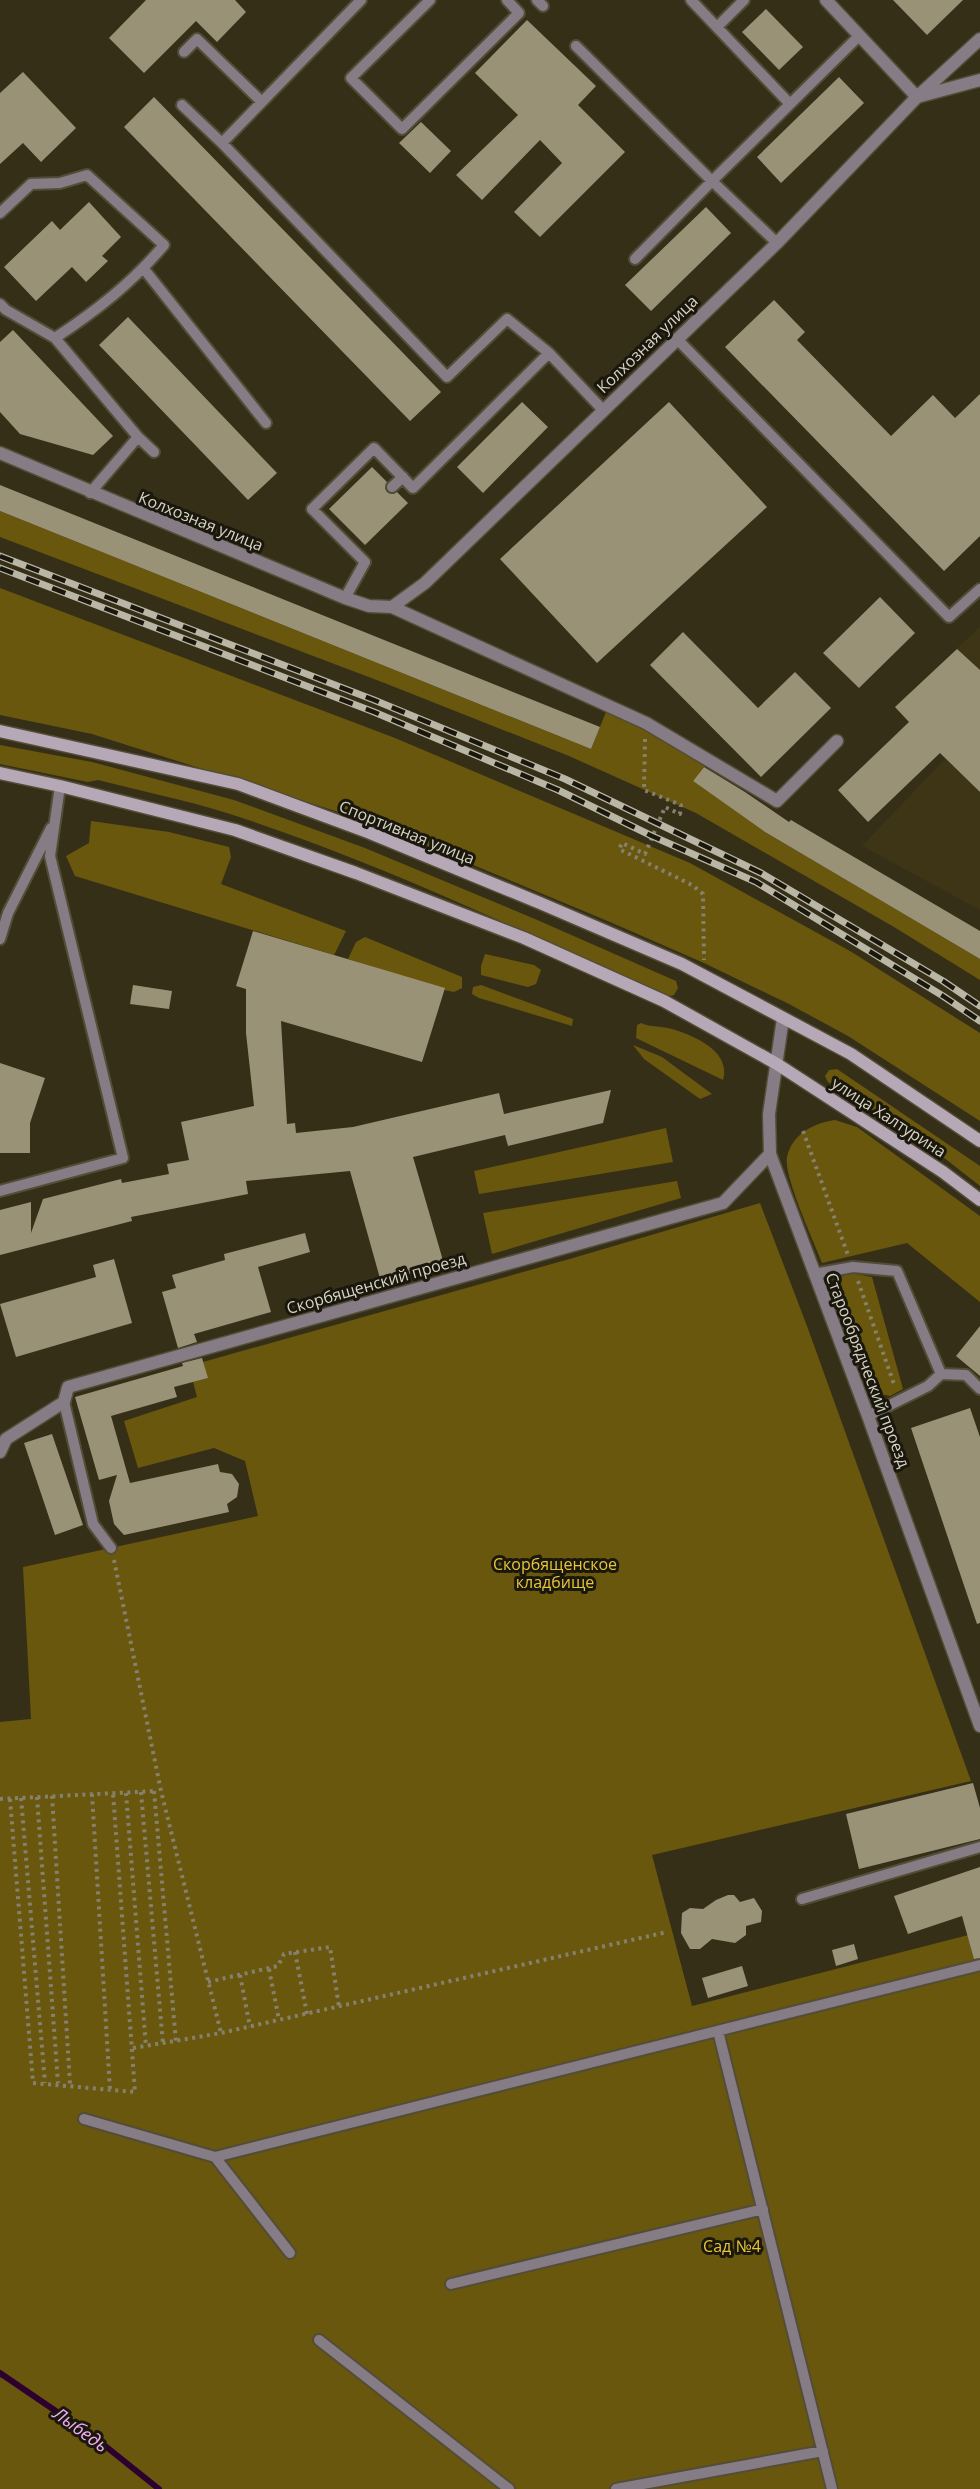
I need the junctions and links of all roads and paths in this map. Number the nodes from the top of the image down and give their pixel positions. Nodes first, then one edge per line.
1 (361, 0) edge
2 (430, 0) edge
3 (507, 0) edge
4 (691, 0) edge
5 (744, 0) edge
6 (826, 0) edge
7 (717, 27) junction
8 (859, 36) junction
9 (980, 39) edge
10 (576, 46) dead end
11 (184, 52) dead end
12 (980, 80) edge
13 (917, 97) junction
14 (262, 102) junction
15 (790, 104) junction
16 (182, 105) dead end
17 (222, 143) junction
18 (712, 181) junction
19 (0, 213) edge
20 (777, 243) junction
21 (635, 259) dead end
22 (144, 268) junction
23 (2, 309) edge
24 (55, 338) junction
25 (677, 339) junction
26 (549, 353) junction
27 (603, 410) junction
28 (266, 423) dead end
29 (138, 438) junction
30 (154, 452) dead end
31 (0, 453) edge
32 (402, 477) junction
33 (392, 487) dead end
34 (90, 493) junction
35 (980, 589) edge
36 (345, 598) junction
37 (393, 607) junction
38 (646, 723) junction
39 (0, 731) edge
40 (837, 741) dead end
41 (0, 773) edge
42 (60, 786) junction
43 (55, 820) junction
44 (0, 939) edge
45 (704, 963) dead end
46 (783, 1018) junction
47 (777, 1064) junction
48 (980, 1141) edge
49 (770, 1154) junction
50 (0, 1191) edge
51 (980, 1200) edge
52 (814, 1274) junction
53 (941, 1374) junction
54 (980, 1389) edge
55 (64, 1402) junction
56 (868, 1416) junction
57 (0, 1452) edge
58 (111, 1548) joint
59 (980, 1726) edge
60 (154, 1791) junction
61 (161, 1791) junction
62 (141, 1792) junction
63 (113, 1793) junction
64 (126, 1793) junction
65 (92, 1794) junction
66 (37, 1797) junction
67 (52, 1797) junction
68 (21, 1798) junction
69 (0, 1799) edge
70 (10, 1799) junction
71 (980, 1847) edge
72 (802, 1899) dead end
73 (667, 1932) dead end
74 (296, 1952) junction
75 (980, 1965) edge
76 (269, 1969) junction
77 (240, 1975) junction
78 (208, 1982) junction
79 (339, 2007) junction
80 (307, 2014) junction
81 (279, 2020) junction
82 (250, 2027) junction
83 (718, 2031) junction
84 (221, 2033) junction
85 (176, 2042) junction
86 (163, 2044) junction
87 (146, 2047) junction
88 (133, 2048) junction
89 (45, 2083) junction
90 (58, 2083) junction
91 (70, 2084) junction
92 (110, 2090) junction
93 (84, 2119) dead end
94 (215, 2157) junction
95 (763, 2209) junction
96 (290, 2253) dead end
97 (451, 2284) dead end
98 (319, 2340) dead end
99 (823, 2451) junction
100 (509, 2489) edge
101 (616, 2489) edge
102 (832, 2489) edge

1 - 14 lane
2 - 3 lane
4 - 7 lane
5 - 7 lane
6 - 8 street
7 - 15 lane
8 - 13 street
8 - 15 lane
9 - 13 street, Колхозная улица
10 - 18 lane
11 - 14 lane
12 - 13 street
13 - 20 street, Колхозная улица
14 - 17 lane
15 - 18 lane
16 - 17 lane
17 - 26 lane
18 - 20 lane
18 - 21 lane
19 - 22 lane
20 - 25 street, Колхозная улица
22 - 24 lane
22 - 28 lane
23 - 24 lane
24 - 29 lane
25 - 27 street, Колхозная улица
25 - 35 lane
26 - 27 lane
26 - 32 lane
27 - 37 street, Колхозная улица
29 - 30 lane
29 - 34 lane
31 - 34 street, Колхозная улица
32 - 33 lane
32 - 36 lane
34 - 36 street, Колхозная улица
36 - 37 street, Колхозная улица
37 - 38 street, Колхозная улица
38 - 40 street, Колхозная улица
38 - 45 path
39 - 46 main road, Спортивная улица
41 - 42 main road
42 - 43 lane
42 - 47 main road
43 - 44 lane
43 - 50 lane
46 - 47 street, Старообрядческий проезд
46 - 48 main road, улица Халтурина
47 - 49 street, Старообрядческий проезд
47 - 51 main road, улица Халтурина
49 - 52 street, Старообрядческий проезд
49 - 55 street, Скорбященский проезд
52 - 53 lane
52 - 56 street, Старообрядческий проезд
53 - 54 lane
53 - 56 lane
55 - 57 street, Скорбященский проезд
55 - 58 lane
56 - 59 street, Старообрядческий проезд
58 - 61 path
60 - 61 path
60 - 62 path
60 - 85 path
61 - 78 path
62 - 64 path
62 - 86 path
63 - 64 path
63 - 65 path
63 - 88 path
64 - 87 path
65 - 67 path
65 - 92 path
66 - 67 path
66 - 68 path
66 - 90 path
67 - 91 path
68 - 70 path
68 - 89 path
69 - 70 path
70 - 89 path
71 - 72 lane
73 - 79 path
74 - 76 path
74 - 79 path
74 - 80 path
75 - 83 lane
76 - 77 path
76 - 81 path
77 - 78 path
77 - 82 path
78 - 84 path
79 - 80 path
80 - 81 path
81 - 82 path
82 - 84 path
83 - 94 lane
83 - 95 lane
84 - 85 path
85 - 86 path
86 - 87 path
87 - 88 path
88 - 92 path
89 - 90 path
90 - 91 path
91 - 92 path
93 - 94 lane
94 - 96 lane
95 - 97 lane
95 - 99 lane
98 - 100 lane
99 - 101 lane
99 - 102 lane

